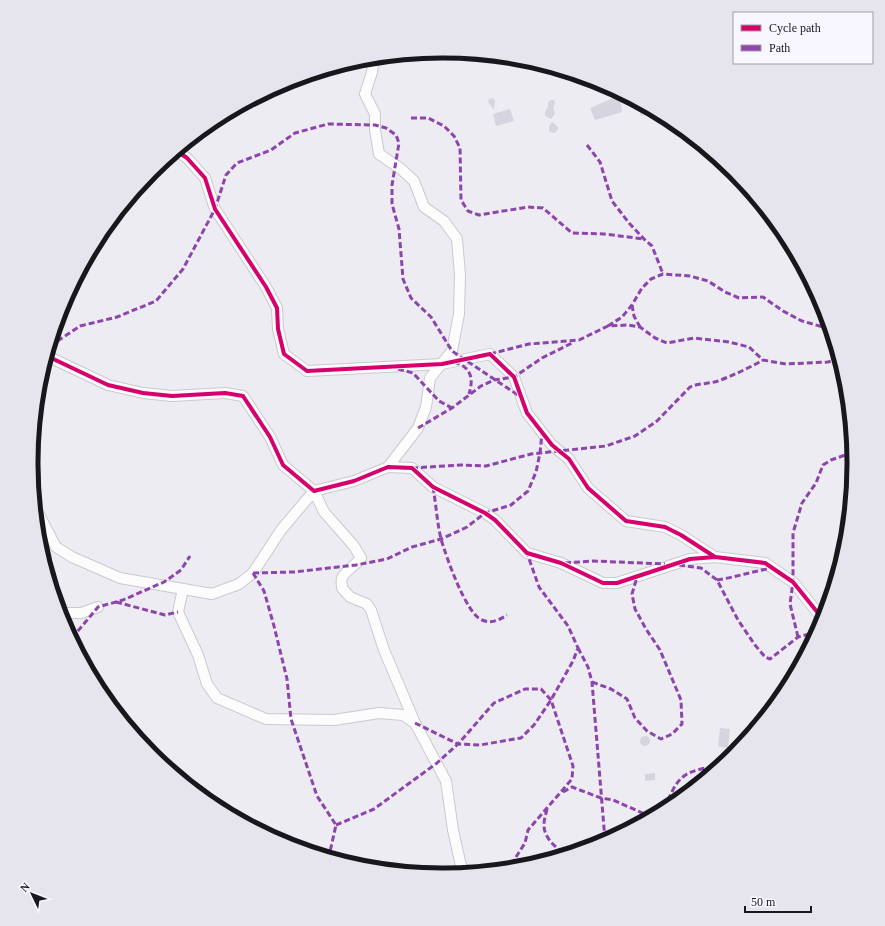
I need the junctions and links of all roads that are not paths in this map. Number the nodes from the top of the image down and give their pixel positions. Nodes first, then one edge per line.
1 (373, 65) edge
2 (182, 154) edge
3 (52, 358) edge
4 (442, 364) junction
5 (388, 466) junction
6 (314, 491) junction
7 (42, 521) edge
8 (715, 558) junction
9 (183, 589) junction
10 (98, 607) dead end
11 (67, 613) edge
12 (818, 613) edge
13 (415, 723) junction
14 (462, 867) edge

1 - 4 street
2 - 4 street
3 - 6 street
4 - 5 street
4 - 8 street
5 - 6 street
5 - 8 street
6 - 9 street
6 - 13 street
7 - 9 street
8 - 12 street
9 - 13 street
10 - 11 street
13 - 14 street

